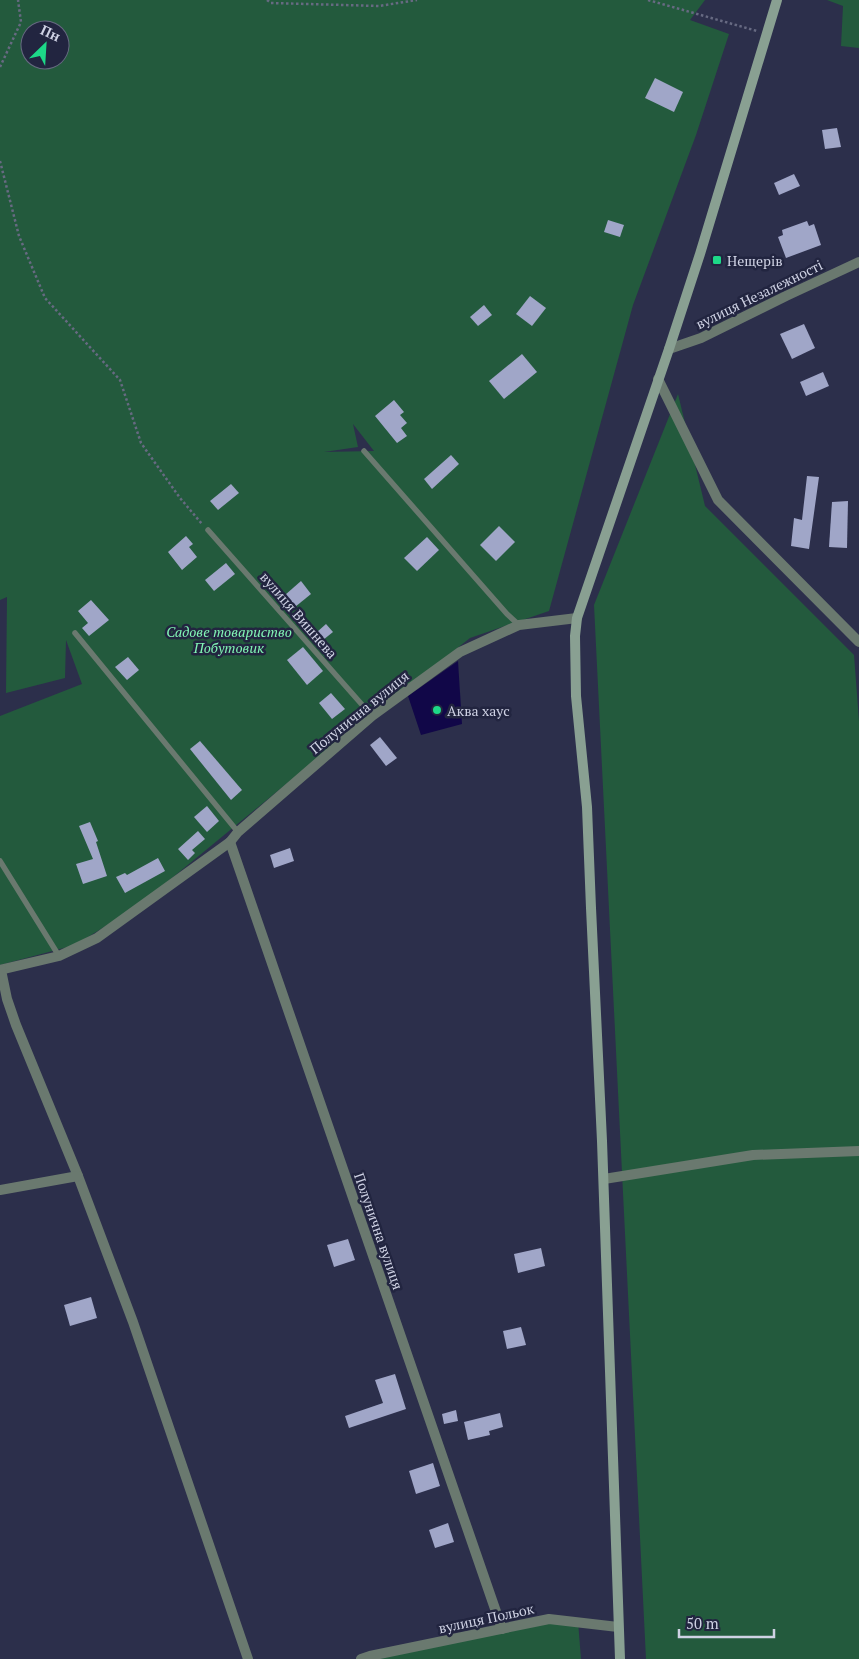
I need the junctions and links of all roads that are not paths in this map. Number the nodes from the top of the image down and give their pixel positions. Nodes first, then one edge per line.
1 (777, 0) edge
2 (859, 262) edge
3 (669, 349) junction
4 (658, 379) junction
5 (364, 451) dead end
6 (208, 530) road end
7 (577, 618) junction
8 (519, 625) junction
9 (75, 633) dead end
10 (859, 642) edge
11 (372, 716) junction
12 (238, 832) junction
13 (230, 842) junction
14 (0, 862) edge
15 (58, 956) junction
16 (1, 970) edge
17 (0, 1004) edge
18 (12, 1015) junction
19 (859, 1151) edge
20 (78, 1176) junction
21 (604, 1179) junction
22 (0, 1190) edge
23 (618, 1626) junction
24 (502, 1628) junction
25 (248, 1659) edge
26 (361, 1659) edge
27 (620, 1659) edge

1 - 3 main road
2 - 3 street, вулиця Незалежності
3 - 4 main road
4 - 7 main road
4 - 10 street
5 - 8 lane
6 - 11 lane, вулиця Вишнева
7 - 8 street, Полунична вулиця
7 - 21 main road
8 - 11 street, Полунична вулиця
9 - 12 lane
11 - 12 street, Полунична вулиця
12 - 13 street, Полунична вулиця
13 - 15 street, Полунична вулиця
13 - 24 street, Полунична вулиця
14 - 15 lane
15 - 16 street, Полунична вулиця
16 - 18 street, Полунична вулиця
17 - 18 street
18 - 20 street, Полунична вулиця
19 - 21 street
20 - 22 street
20 - 25 street, Полунична вулиця
21 - 23 main road
23 - 24 street, вулиця Польок
23 - 27 main road
24 - 26 street, вулиця Польок

